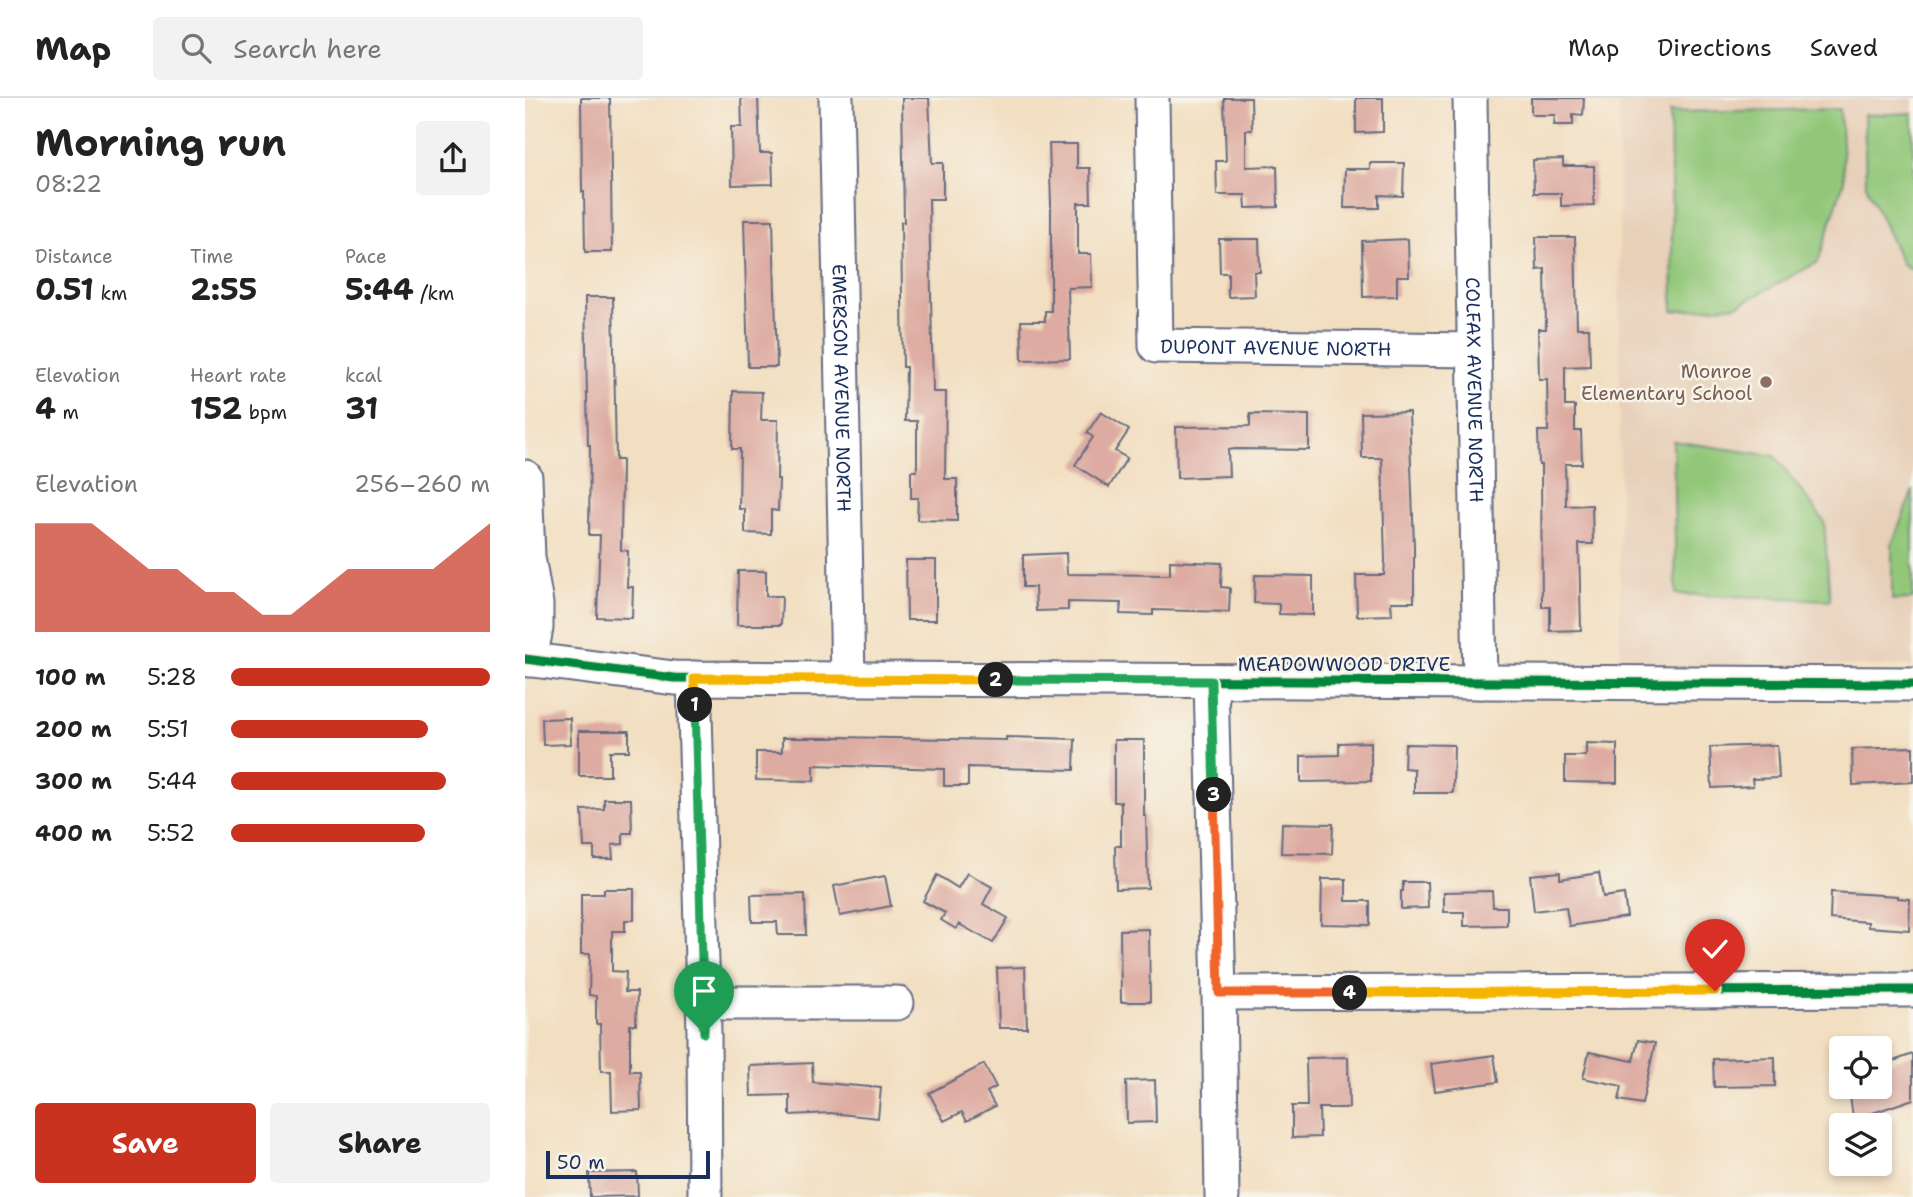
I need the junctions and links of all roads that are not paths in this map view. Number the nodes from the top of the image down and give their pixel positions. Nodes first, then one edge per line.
1 (836, 98) edge
2 (1152, 98) edge
3 (1470, 98) edge
4 (1474, 350) junction
5 (525, 477) edge
6 (527, 659) edge
7 (694, 678) junction
8 (848, 679) junction
9 (1211, 681) junction
10 (1480, 682) junction
11 (1913, 684) edge
12 (1913, 990) edge
13 (1219, 993) junction
14 (702, 1003) junction
15 (897, 1003) dead end
16 (705, 1197) edge
17 (1222, 1197) edge

1 - 8 street, EMERSON AVENUE NORTH
2 - 4 street, DUPONT AVENUE NORTH
3 - 4 street, COLFAX AVENUE NORTH
4 - 10 street, COLFAX AVENUE NORTH
5 - 6 street
6 - 7 street, MEADOWWOOD DRIVE
7 - 8 street, MEADOWWOOD DRIVE
7 - 14 street
8 - 9 street, MEADOWWOOD DRIVE
9 - 10 street, MEADOWWOOD DRIVE
9 - 13 street
10 - 11 street, MEADOWWOOD DRIVE
12 - 13 street
13 - 17 street
14 - 15 street
14 - 16 street

